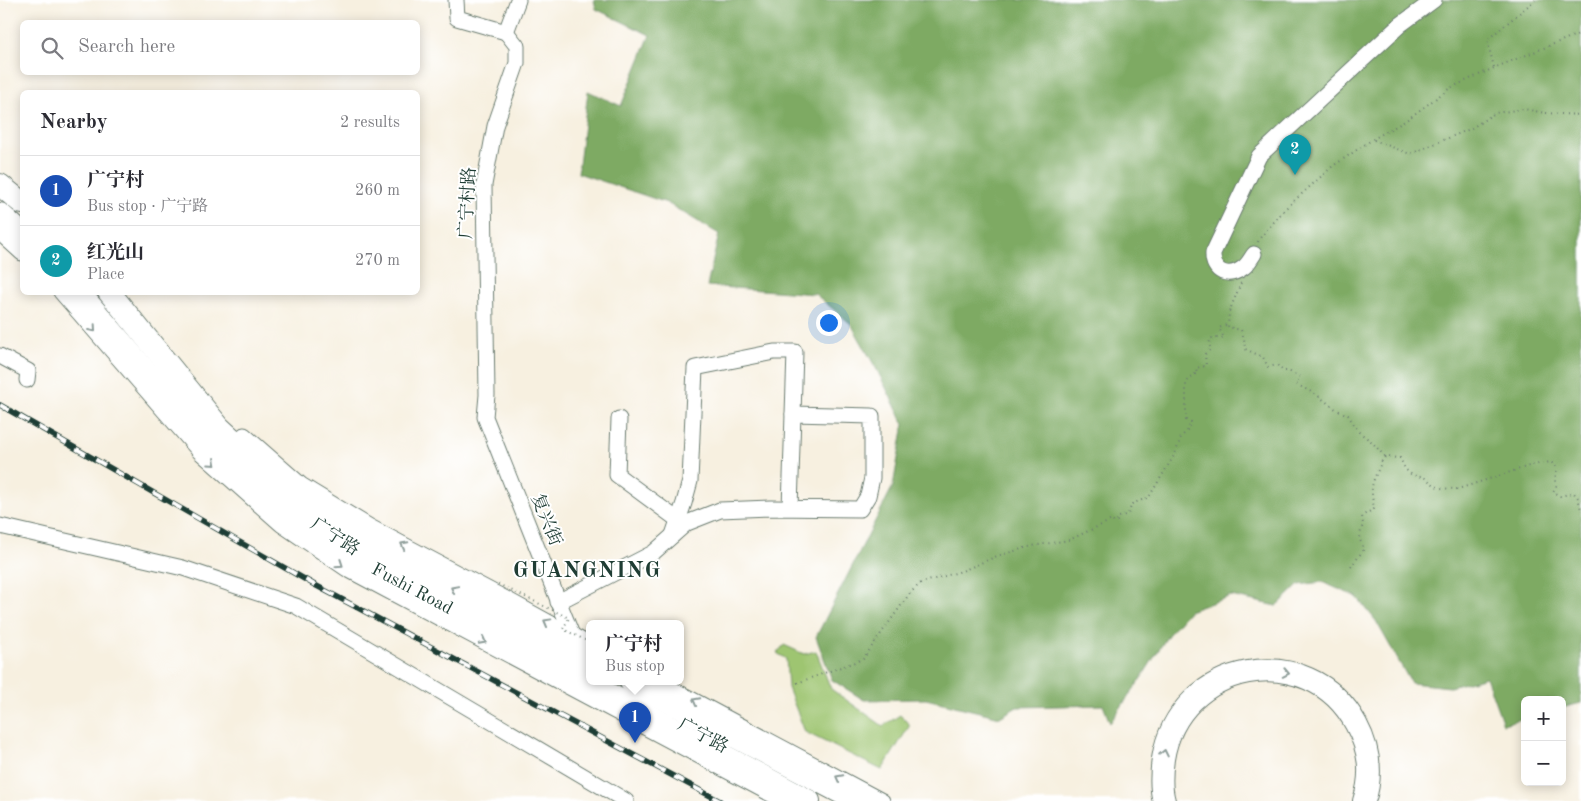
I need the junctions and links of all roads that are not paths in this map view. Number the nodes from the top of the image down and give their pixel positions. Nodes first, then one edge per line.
1 (456, 0) edge
2 (518, 0) edge
3 (1434, 0) edge
4 (506, 32) junction
5 (0, 174) edge
6 (0, 185) edge
7 (20, 189) edge
8 (20, 201) edge
9 (0, 214) edge
10 (20, 232) edge
11 (0, 233) edge
12 (20, 251) edge
13 (1254, 254) road end
14 (64, 295) edge
15 (82, 295) edge
16 (110, 295) edge
17 (124, 295) edge
18 (0, 356) edge
19 (27, 380) dead end
20 (793, 414) junction
21 (484, 417) joint
22 (619, 419) dead end
23 (790, 508) junction
24 (678, 520) junction
25 (0, 526) edge
26 (672, 535) junction
27 (558, 602) junction
28 (584, 645) edge
29 (586, 682) edge
30 (592, 685) edge
31 (637, 685) edge
32 (665, 685) edge
33 (626, 801) edge
34 (784, 801) edge
35 (809, 801) edge
36 (857, 801) edge
37 (882, 801) edge
38 (1164, 801) edge
39 (1364, 801) edge

1 - 4 street
2 - 4 street
3 - 13 street
4 - 21 street, 广宁村路
5 - 7 street
6 - 8 highway
9 - 10 highway
11 - 12 street
14 -> 34 street, 广宁路
15 - 29 highway, Fushi Road
28 -> 16 highway, Fushi Road
28 -> 17 street, 广宁路
18 - 19 street
20 - 23 street
20 - 23 street
20 - 24 street
21 - 27 street, 复兴街
22 - 24 street
23 - 26 street
24 - 26 street
25 - 33 street
26 - 27 street
27 - 28 street, 复兴街
30 - 35 highway, Fushi Road
31 - 36 highway
37 -> 32 street, 广宁路
38 -> 39 highway

